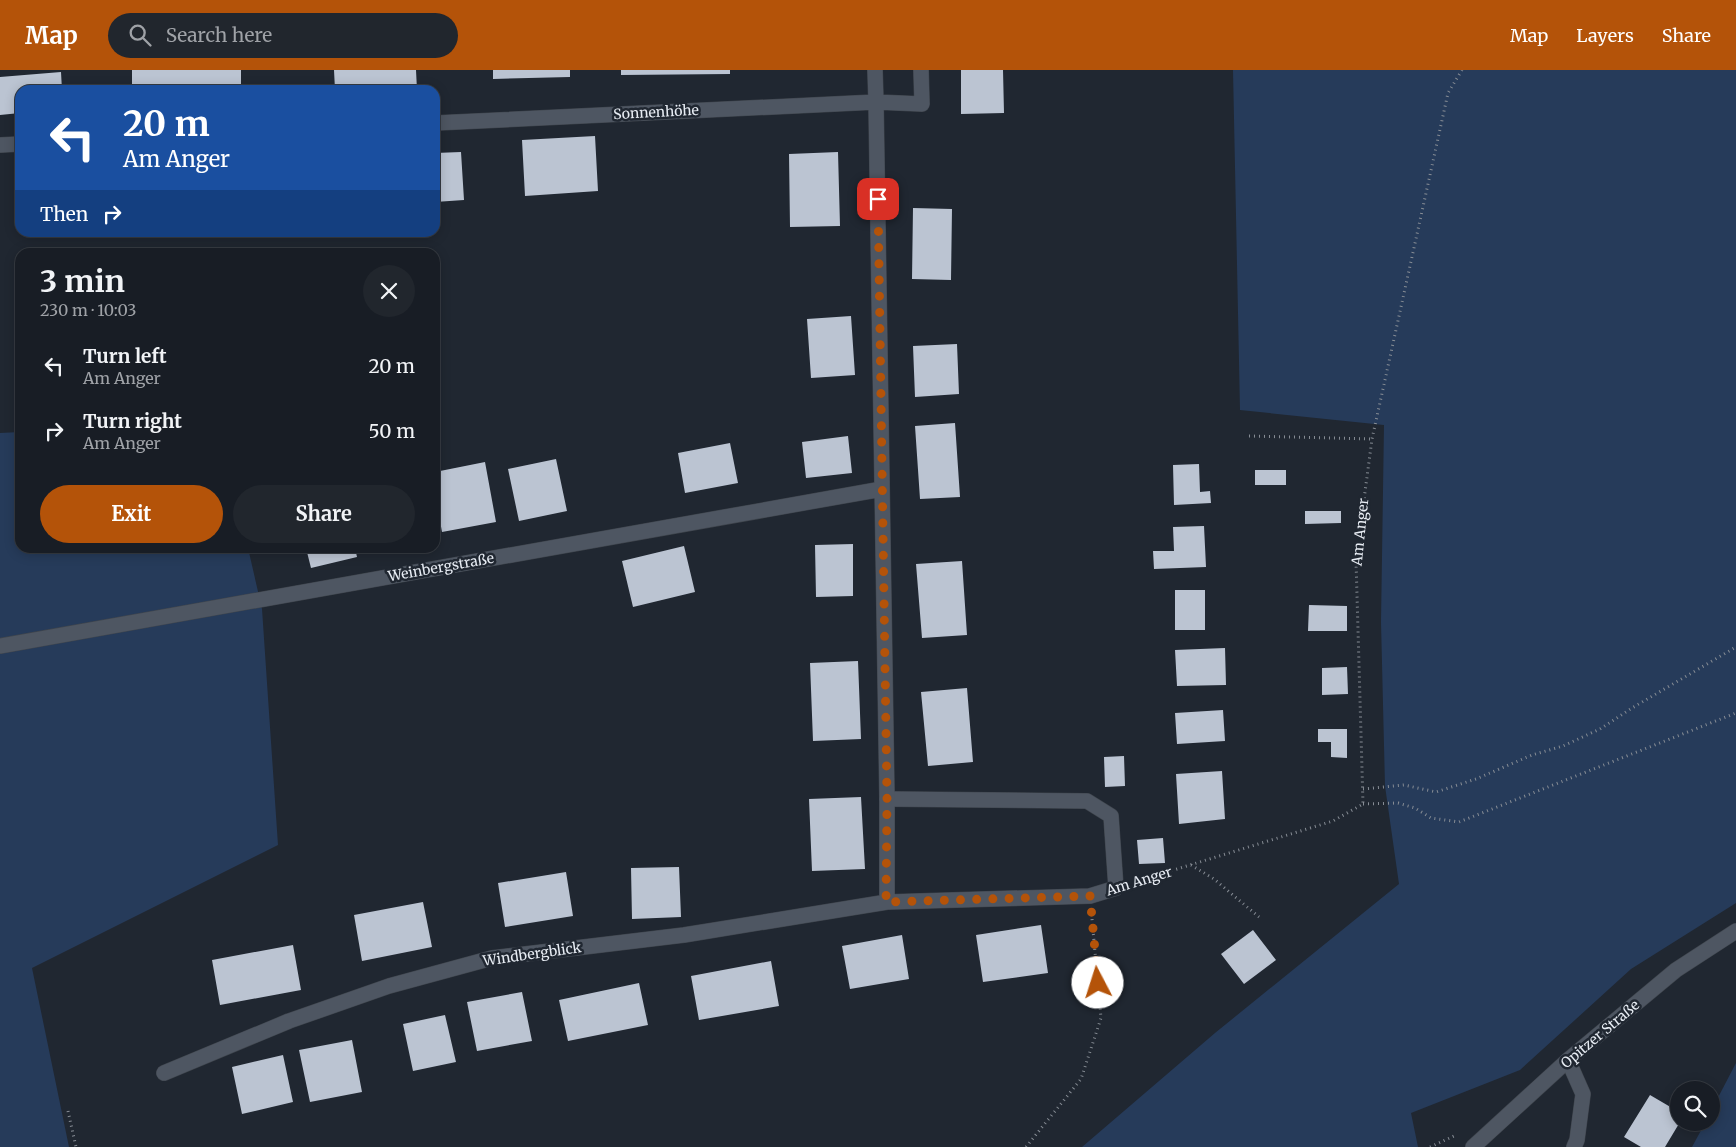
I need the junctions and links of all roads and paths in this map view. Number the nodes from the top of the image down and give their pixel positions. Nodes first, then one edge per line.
1 (875, 70) edge
2 (922, 70) edge
3 (1462, 70) edge
4 (876, 102) junction
5 (440, 123) edge
6 (15, 144) edge
7 (0, 145) edge
8 (1248, 436) dead end
9 (1372, 439) junction
10 (882, 489) junction
11 (0, 646) edge
12 (1736, 647) edge
13 (1736, 713) edge
14 (1363, 789) junction
15 (887, 799) junction
16 (1363, 804) junction
17 (1191, 865) junction
18 (1116, 888) junction
19 (1090, 896) junction
20 (886, 902) junction
21 (1259, 917) dead end
22 (1736, 931) edge
23 (1568, 1060) junction
24 (164, 1073) dead end
25 (68, 1111) dead end
26 (76, 1147) edge
27 (1026, 1147) edge
28 (1473, 1147) edge
29 (1574, 1147) edge

1 - 4 street
2 - 4 street
3 - 9 path, Am Anger
4 - 5 street, Sonnenhöhe
4 - 10 street
6 - 7 street
8 - 9 path
9 - 14 path, Am Anger
10 - 11 street, Weinbergstraße
10 - 15 street
12 - 14 path
13 - 16 path
14 - 16 path, Am Anger
15 - 18 street
15 - 20 street
16 - 17 path, Am Anger
17 - 18 path, Am Anger
17 - 21 path
18 - 19 street, Am Anger
19 - 20 street, Am Anger
19 - 27 path
20 - 24 street, Windbergblick
22 - 23 street, Opitzer Straße
23 - 28 street, Opitzer Straße
23 - 29 street
25 - 26 path

